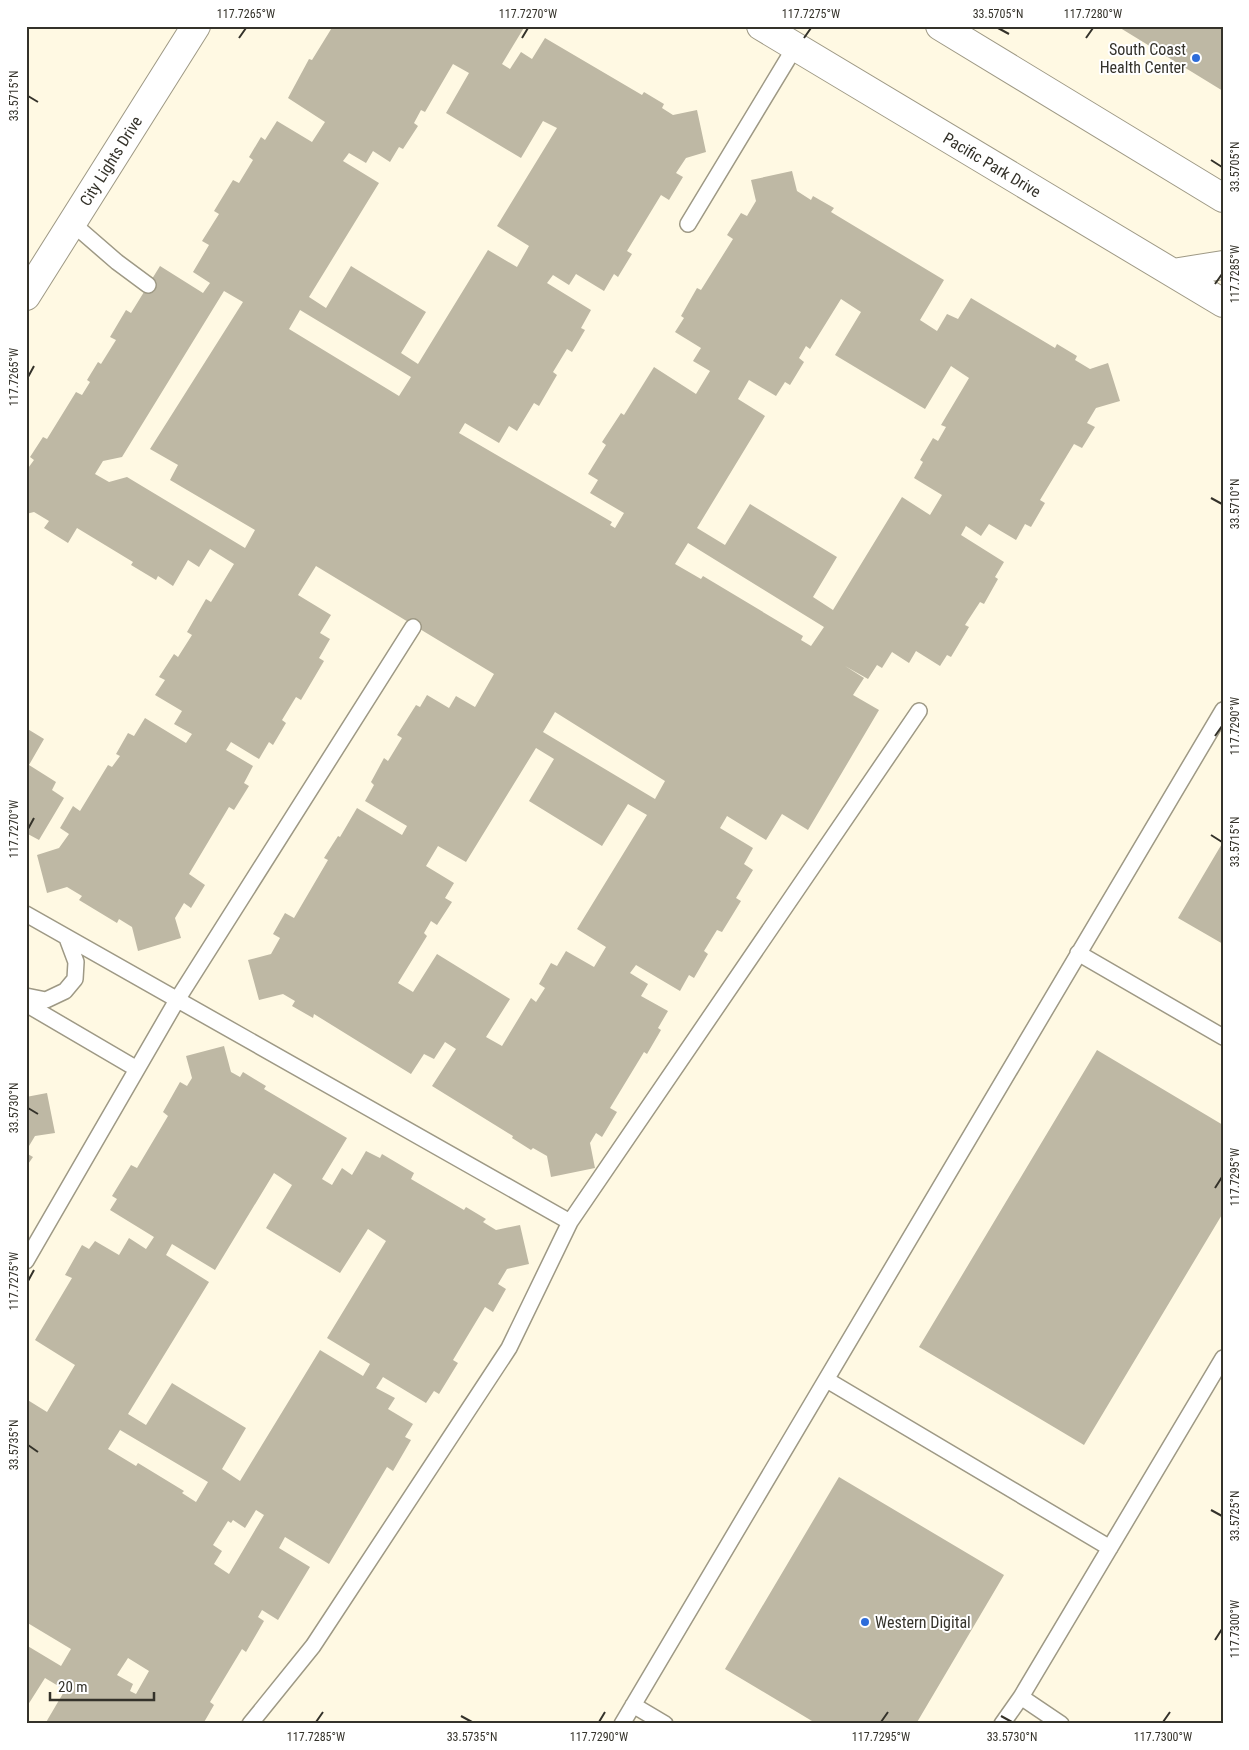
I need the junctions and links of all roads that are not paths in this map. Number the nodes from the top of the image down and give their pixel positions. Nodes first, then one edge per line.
1 (196, 26) edge
2 (761, 26) edge
3 (940, 26) edge
4 (795, 47) junction
5 (1223, 198) edge
6 (72, 223) junction
7 (688, 224) dead end
8 (1223, 265) edge
9 (1173, 273) junction
10 (148, 284) dead end
11 (26, 296) edge
12 (1223, 303) edge
13 (414, 627) dead end
14 (1223, 710) edge
15 (919, 711) dead end
16 (26, 914) edge
17 (67, 938) junction
18 (1078, 953) junction
19 (26, 996) edge
20 (177, 1000) junction
21 (26, 1004) edge
22 (1223, 1037) edge
23 (137, 1069) junction
24 (570, 1222) junction
25 (26, 1261) edge
26 (1223, 1358) edge
27 (827, 1380) junction
28 (1110, 1548) junction
29 (1021, 1697) junction
30 (633, 1705) junction
31 (250, 1724) edge
32 (622, 1724) edge
33 (665, 1724) edge
34 (1002, 1724) edge
35 (1061, 1724) edge

1 - 6 main road, City Lights Drive
2 - 4 main road, Pacific Park Drive
3 - 5 main road
4 - 7 lane
4 - 9 main road, Pacific Park Drive
6 - 10 lane
6 - 11 main road, City Lights Drive
8 - 9 main road
9 - 12 main road, Pacific Park Drive
13 - 20 lane
14 - 18 lane
15 - 24 lane
16 - 17 lane
17 - 19 lane
17 - 20 lane
18 - 22 lane
18 - 27 lane
20 - 23 lane
20 - 24 lane
21 - 23 lane
23 - 25 lane
24 - 31 lane
26 - 28 lane
27 - 28 lane
27 - 30 lane
28 - 29 lane
29 - 34 lane
29 - 35 lane
30 - 32 lane
30 - 33 lane

